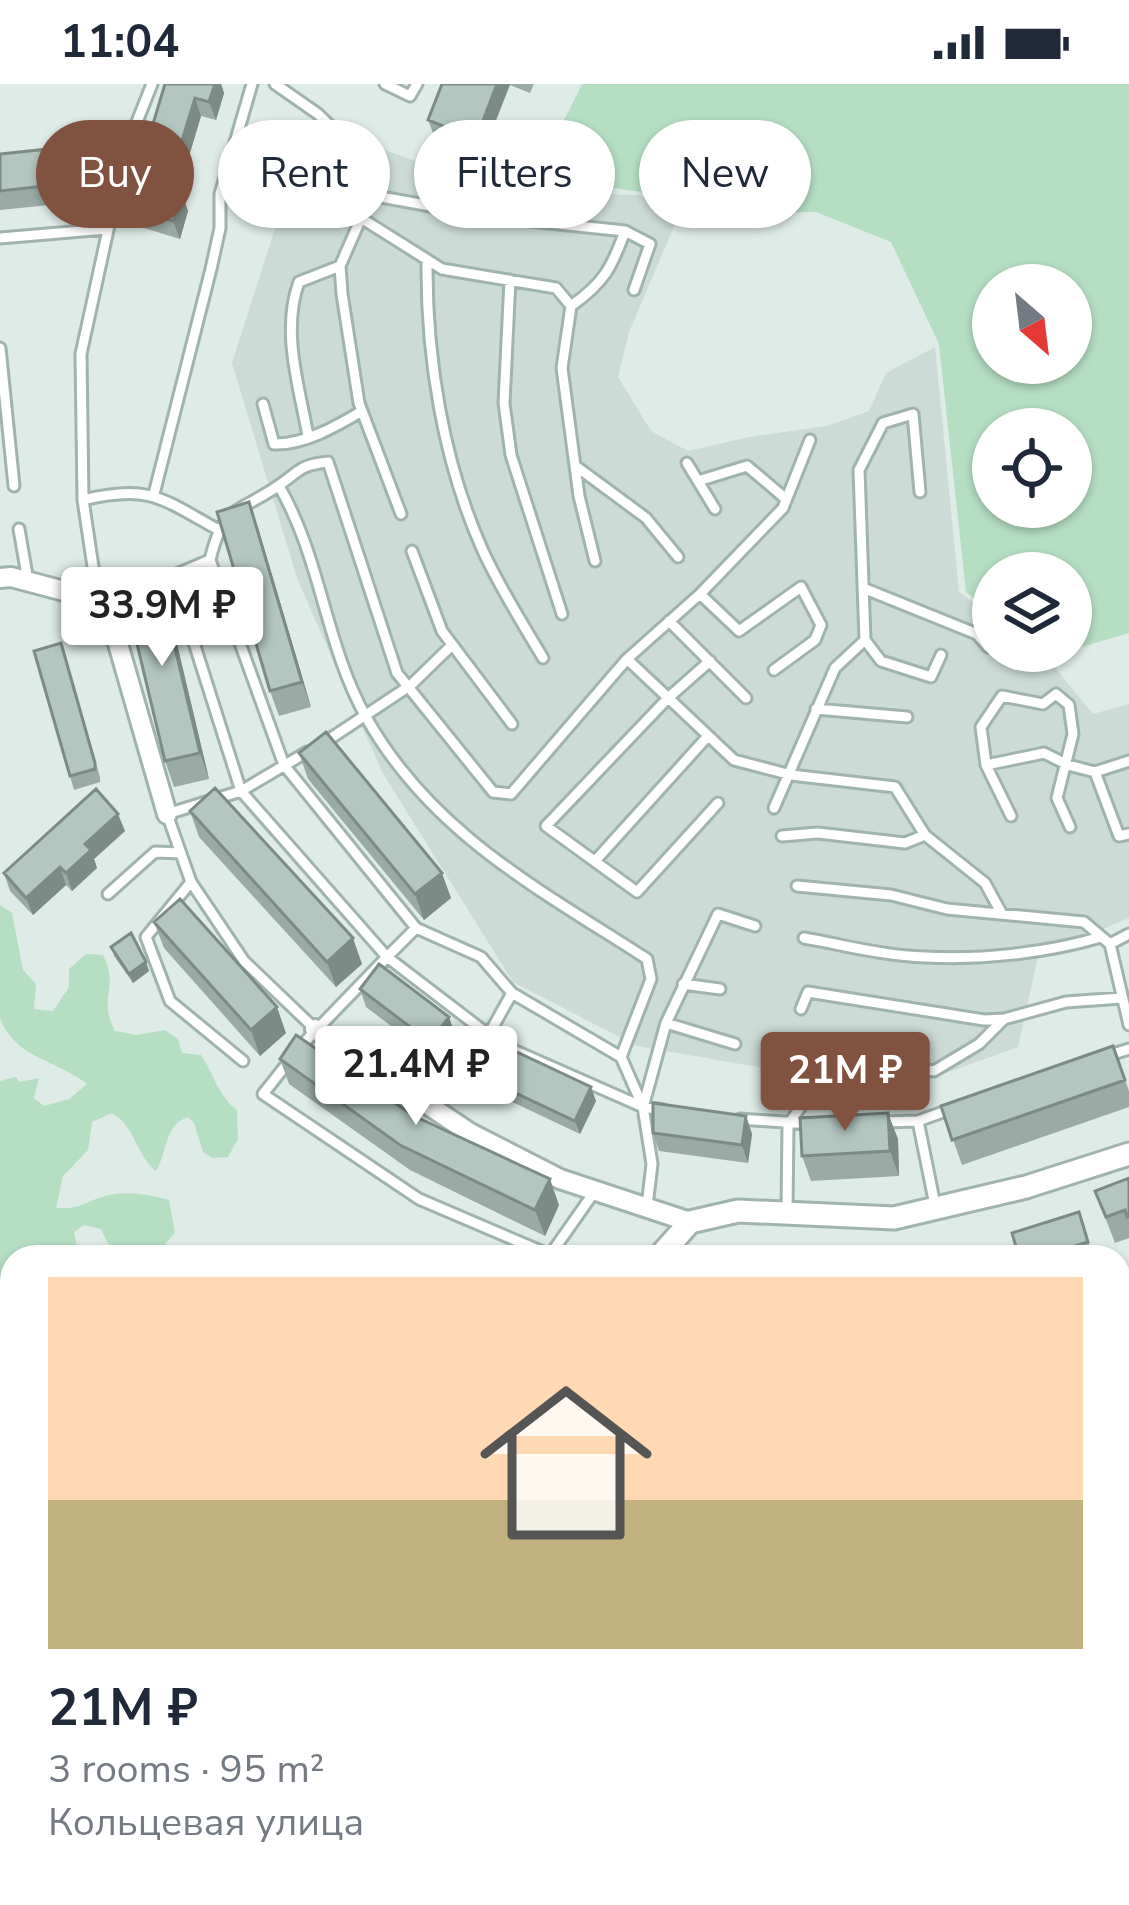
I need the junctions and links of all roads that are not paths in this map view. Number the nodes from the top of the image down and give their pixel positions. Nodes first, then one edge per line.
1 (152, 84) edge
2 (252, 84) edge
3 (274, 84) edge
4 (385, 84) edge
5 (417, 84) edge
6 (324, 120) edge
7 (390, 199) edge
8 (357, 228) edge
9 (377, 228) edge
10 (106, 229) junction
11 (625, 231) junction
12 (0, 238) edge
13 (427, 260) junction
14 (340, 266) junction
15 (510, 280) junction
16 (634, 290) dead end
17 (571, 306) junction
18 (0, 348) edge
19 (262, 404) dead end
20 (362, 410) junction
21 (308, 436) junction
22 (810, 440) dead end
23 (687, 463) dead end
24 (577, 467) junction
25 (698, 481) junction
26 (14, 486) dead end
27 (278, 486) junction
28 (920, 492) dead end
29 (154, 494) junction
30 (786, 499) junction
31 (83, 500) junction
32 (715, 509) dead end
33 (400, 514) dead end
34 (19, 529) dead end
35 (217, 529) junction
36 (412, 551) dead end
37 (678, 557) dead end
38 (210, 560) junction
39 (595, 561) dead end
40 (0, 578) edge
41 (167, 580) junction
42 (28, 581) junction
43 (863, 587) junction
44 (700, 594) junction
45 (98, 599) junction
46 (562, 614) dead end
47 (669, 621) junction
48 (972, 632) edge
49 (865, 640) junction
50 (452, 646) junction
51 (941, 656) dead end
52 (543, 658) dead end
53 (626, 659) junction
54 (710, 661) junction
55 (774, 670) dead end
56 (411, 685) junction
57 (668, 698) junction
58 (746, 698) dead end
59 (816, 710) junction
60 (366, 717) junction
61 (907, 717) dead end
62 (512, 724) dead end
63 (708, 736) junction
64 (1129, 760) edge
65 (284, 765) junction
66 (986, 765) junction
67 (1067, 765) junction
68 (1095, 772) junction
69 (791, 775) junction
70 (242, 791) junction
71 (718, 803) dead end
72 (773, 808) dead end
73 (167, 814) junction
74 (1011, 816) dead end
75 (1070, 827) dead end
76 (1129, 834) edge
77 (782, 836) dead end
78 (925, 836) junction
79 (181, 853) junction
80 (595, 861) junction
81 (191, 882) junction
82 (797, 886) dead end
83 (108, 894) dead end
84 (1002, 914) junction
85 (755, 926) dead end
86 (416, 928) junction
87 (1129, 934) edge
88 (805, 938) dead end
89 (1106, 940) junction
90 (387, 957) junction
91 (683, 983) junction
92 (720, 989) dead end
93 (512, 993) junction
94 (1122, 998) junction
95 (800, 1009) dead end
96 (1004, 1018) junction
97 (666, 1024) junction
98 (1129, 1025) edge
99 (315, 1029) junction
100 (488, 1036) junction
101 (735, 1044) dead end
102 (1129, 1049) edge
103 (621, 1057) junction
104 (243, 1061) dead end
105 (1087, 1063) edge
106 (960, 1106) edge
107 (643, 1107) junction
108 (684, 1112) edge
109 (726, 1118) edge
110 (918, 1120) junction
111 (874, 1122) edge
112 (831, 1124) edge
113 (788, 1125) junction
114 (1129, 1154) edge
115 (595, 1190) junction
116 (647, 1206) junction
117 (937, 1211) junction
118 (787, 1212) junction
119 (690, 1222) junction
120 (527, 1245) edge
121 (557, 1245) edge
122 (670, 1245) edge

1 - 10 lane
2 - 29 lane
3 - 6 lane
4 - 5 lane
7 - 11 lane
8 - 14 lane
9 - 13 lane
10 - 12 lane
10 - 31 lane
11 - 16 lane
11 - 17 lane
13 - 15 lane
13 - 52 lane
14 - 20 lane
14 - 21 lane
15 - 17 lane
15 - 46 lane
17 - 24 lane
18 - 26 lane
19 - 21 lane
20 - 21 lane
20 - 33 lane
22 - 30 lane
23 - 25 lane
24 - 37 lane
24 - 39 lane
25 - 30 lane
25 - 32 lane
27 - 35 lane
27 - 56 lane
27 - 60 lane
28 - 43 lane
29 - 31 lane
29 - 35 lane
30 - 44 lane
31 - 45 lane
34 - 42 lane
35 - 38 lane
36 - 50 lane
38 - 41 lane
38 - 65 lane
40 - 42 street
41 - 45 lane
41 - 70 lane
42 - 45 street
43 - 48 lane
43 - 49 lane
44 - 47 lane
44 - 55 lane
45 - 73 street
47 - 53 lane
47 - 54 lane
49 - 51 lane
49 - 59 lane
50 - 56 lane
50 - 62 lane
53 - 56 lane
53 - 57 lane
54 - 57 lane
54 - 58 lane
56 - 60 lane
57 - 63 lane
57 - 80 lane
59 - 61 lane
59 - 69 lane
60 - 65 lane
60 - 103 lane
63 - 69 lane
63 - 80 lane
64 - 68 lane
65 - 70 lane
65 - 86 lane
66 - 67 lane
66 - 67 lane
66 - 74 lane
67 - 68 lane
67 - 75 lane
68 - 76 lane
69 - 72 lane
69 - 78 lane
70 - 73 lane
70 - 90 lane
71 - 80 lane
73 - 79 lane
77 - 78 lane
78 - 84 lane
79 - 81 lane
79 - 83 lane
81 - 99 lane
81 - 104 lane
82 - 84 lane
84 - 89 lane
85 - 91 lane
86 - 90 lane
86 - 93 lane
87 - 89 lane
88 - 89 lane
89 - 94 lane
90 - 99 lane
90 - 100 lane
91 - 92 lane
91 - 97 lane
93 - 100 lane
93 - 103 lane
94 - 96 lane
94 - 98 lane
95 - 96 lane
96 - 113 lane
97 - 101 lane
97 - 107 lane
99 - 115 street
99 - 120 lane
100 - 107 lane
102 - 105 lane
103 - 107 lane
106 - 110 lane
107 - 108 lane
107 - 116 lane
109 - 113 lane
110 - 111 lane
110 - 117 lane
112 - 113 lane
113 - 118 lane
114 - 117 street
115 - 116 street
115 - 121 lane
116 - 119 street
117 - 118 street
118 - 119 street
119 - 122 street

